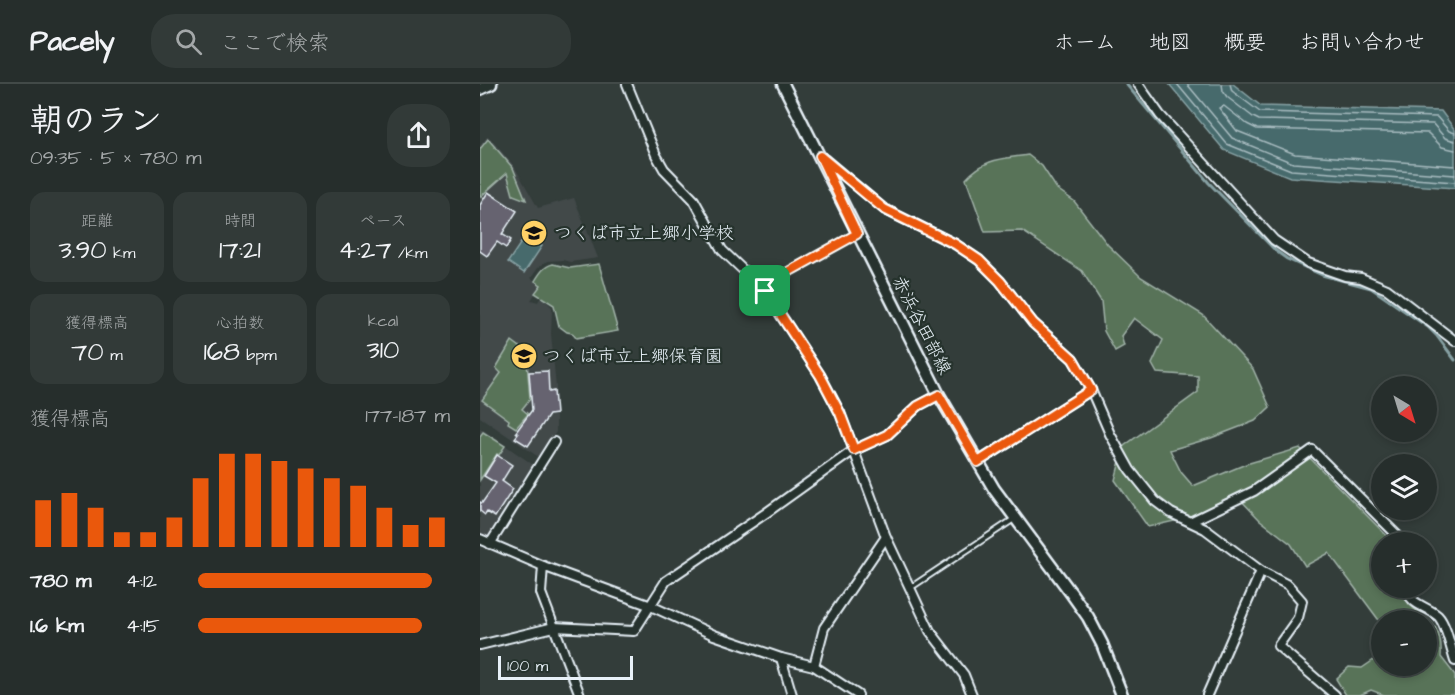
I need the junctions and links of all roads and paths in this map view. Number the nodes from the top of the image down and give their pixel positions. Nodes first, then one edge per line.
1 (490, 84) edge
2 (627, 84) edge
3 (783, 84) edge
4 (1138, 84) edge
5 (480, 89) edge
6 (820, 156) junction
7 (857, 234) junction
8 (765, 291) junction
9 (1455, 341) edge
10 (1091, 390) junction
11 (939, 395) junction
12 (554, 442) dead end
13 (854, 450) junction
14 (978, 462) junction
15 (1015, 519) junction
16 (1192, 521) junction
17 (1393, 532) edge
18 (886, 537) junction
19 (480, 539) edge
20 (490, 544) junction
21 (543, 566) junction
22 (1261, 570) junction
23 (910, 588) junction
24 (1412, 598) edge
25 (651, 606) junction
26 (554, 627) junction
27 (480, 645) edge
28 (781, 658) junction
29 (1455, 661) edge
30 (814, 666) junction
31 (580, 695) edge
32 (792, 695) edge
33 (858, 695) edge
34 (972, 695) edge
35 (1122, 695) edge
36 (1207, 695) edge
37 (1335, 695) edge

1 - 5 main road
2 - 8 street
3 - 6 main road, 赤浜谷田部線
4 - 9 street
6 - 7 main road, 赤浜谷田部線
6 - 10 street
7 - 8 lane
7 - 11 main road, 赤浜谷田部線
8 - 13 street
10 - 14 street
10 - 16 street
11 - 13 street
11 - 14 main road, 赤浜谷田部線
12 - 20 street
13 - 18 street
13 - 25 street
14 - 15 main road, 赤浜谷田部線
15 - 23 lane
15 - 35 main road, 赤浜谷田部線
16 - 17 street
16 - 22 street
18 - 23 street
18 - 30 street
19 - 20 street
20 - 21 street
21 - 25 street
21 - 26 street
22 - 36 street
22 - 37 street
23 - 34 street
24 - 29 street
25 - 26 street
25 - 28 street
26 - 27 street
26 - 31 street
28 - 30 street
28 - 32 street
30 - 33 street

